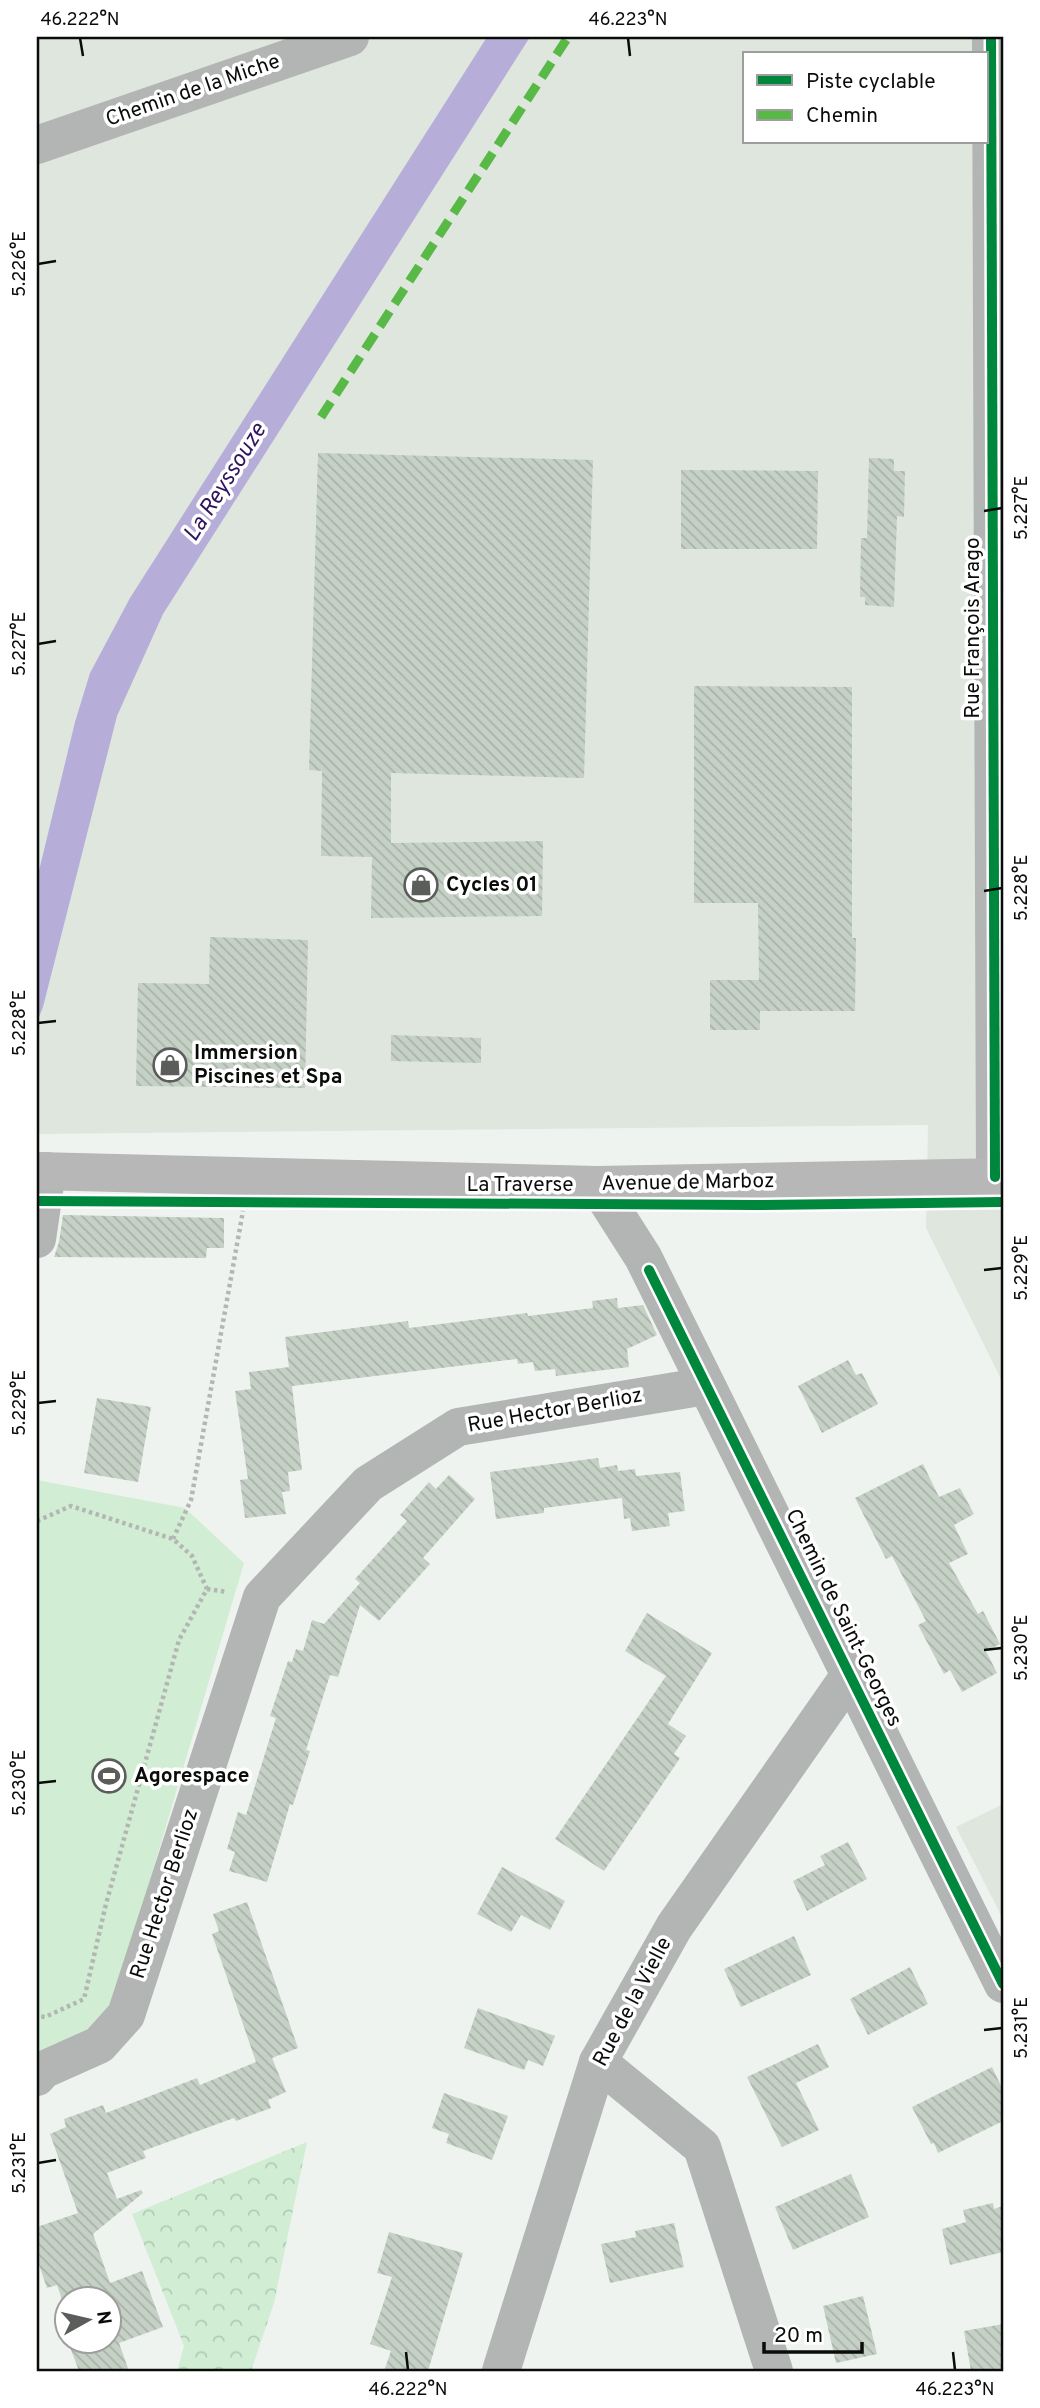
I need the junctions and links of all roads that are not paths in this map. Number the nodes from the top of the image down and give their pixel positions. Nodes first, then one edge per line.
1 (350, 37) edge
2 (991, 37) edge
3 (37, 145) edge
4 (42, 1171) edge
5 (999, 1177) edge
6 (597, 1185) junction
7 (37, 1239) edge
8 (706, 1386) junction
9 (850, 1675) junction
10 (1003, 1984) edge
11 (598, 2062) junction
12 (37, 2077) edge
13 (500, 2371) edge
14 (774, 2371) edge

1 - 3 street, Chemin de la Miche
2 - 5 street, Rue François Arago
4 - 6 main road, Avenue de Marboz
4 - 7 street
5 - 6 main road, Avenue de Marboz
6 - 8 street, Chemin de Saint-Georges
8 - 9 street, Chemin de Saint-Georges
8 - 12 street, Rue Hector Berlioz
9 - 10 street, Chemin de Saint-Georges
9 - 11 street, Rue de la Vielle
11 - 13 street, Rue de la Vielle
11 - 14 street

